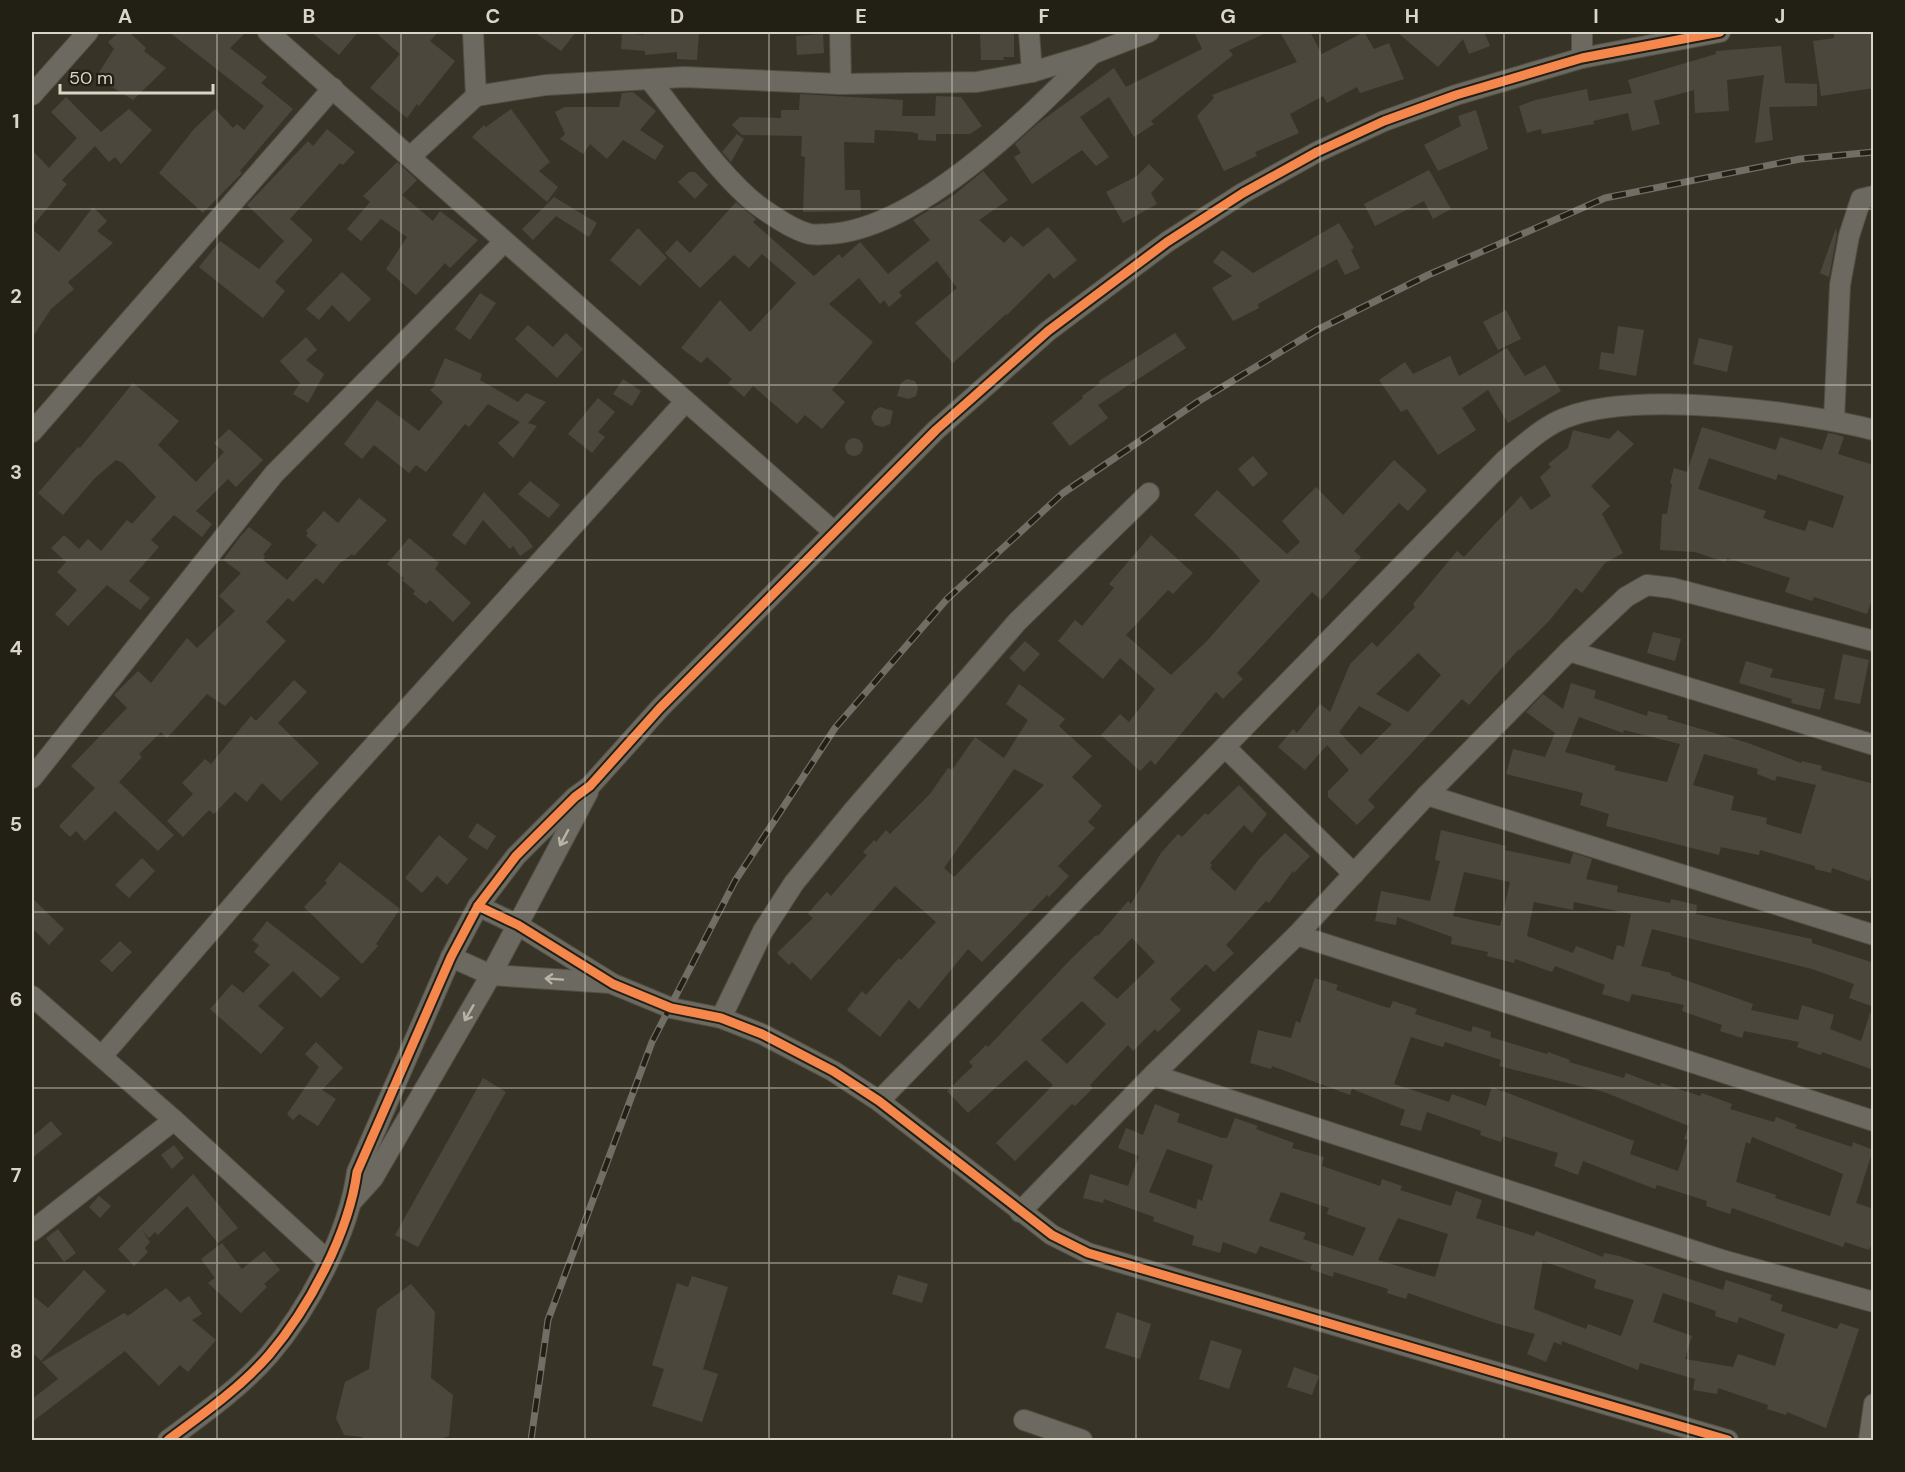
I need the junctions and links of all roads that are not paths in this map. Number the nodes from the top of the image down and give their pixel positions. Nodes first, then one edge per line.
1 (88, 32) edge
2 (268, 32) edge
3 (472, 32) edge
4 (840, 32) edge
5 (1029, 32) edge
6 (1149, 32) edge
7 (1582, 32) edge
8 (1720, 32) edge
9 (1092, 54) junction
10 (1582, 58) junction
11 (1032, 72) junction
12 (649, 79) junction
13 (841, 84) junction
14 (333, 88) junction
15 (32, 95) edge
16 (476, 96) junction
17 (410, 157) junction
18 (1874, 196) edge
19 (504, 242) junction
20 (685, 402) junction
21 (1834, 420) junction
22 (1874, 430) edge
23 (32, 432) edge
24 (1149, 493) dead end
25 (834, 532) junction
26 (1874, 641) edge
27 (1569, 651) junction
28 (1874, 745) edge
29 (1225, 747) junction
30 (32, 778) edge
31 (590, 786) junction
32 (1427, 795) junction
33 (1354, 874) junction
34 (478, 906) junction
35 (518, 925) junction
36 (1298, 935) junction
37 (1874, 935) edge
38 (451, 957) junction
39 (491, 975) junction
40 (613, 984) junction
41 (32, 996) edge
42 (721, 1018) junction
43 (102, 1056) junction
44 (1153, 1075) junction
45 (879, 1101) junction
46 (174, 1120) junction
47 (1874, 1121) edge
48 (353, 1200) junction
49 (1020, 1212) junction
50 (32, 1231) edge
51 (328, 1261) junction
52 (1874, 1302) edge
53 (1874, 1404) edge
54 (1024, 1420) dead end
55 (168, 1440) edge
56 (1082, 1440) edge
57 (1728, 1440) edge
58 (1869, 1440) edge

1 - 15 street
2 - 14 street
3 - 16 street
4 - 13 street
5 - 11 street
6 - 9 street
7 - 10 street
8 - 10 street
9 - 11 street
9 - 12 street
10 - 25 street
11 - 13 street
12 - 13 street
12 - 16 street
14 - 17 street
14 - 23 street
16 - 17 street
17 - 19 street
18 - 21 street
19 - 20 street
19 - 30 street
20 - 25 street
20 - 43 street
21 - 22 street
21 - 29 street
24 - 42 street
25 - 31 street
26 - 27 street
27 - 28 street
27 - 32 street
29 - 33 street
29 - 45 street
31 - 34 street
31 -> 35 street
32 - 33 street
32 - 37 street
33 - 36 street
34 - 35 street
34 - 38 street
35 - 39 street
35 - 40 street
36 - 44 street
36 - 47 street
38 - 39 street
38 - 48 street
40 -> 39 street
39 -> 48 street
40 - 42 street
41 - 43 street
42 - 45 street
43 - 46 street
44 - 49 street
44 - 52 street
45 - 49 street
46 - 50 street
46 - 51 street
48 - 51 street
49 - 57 street
51 - 55 street
53 - 58 street
54 - 56 street

